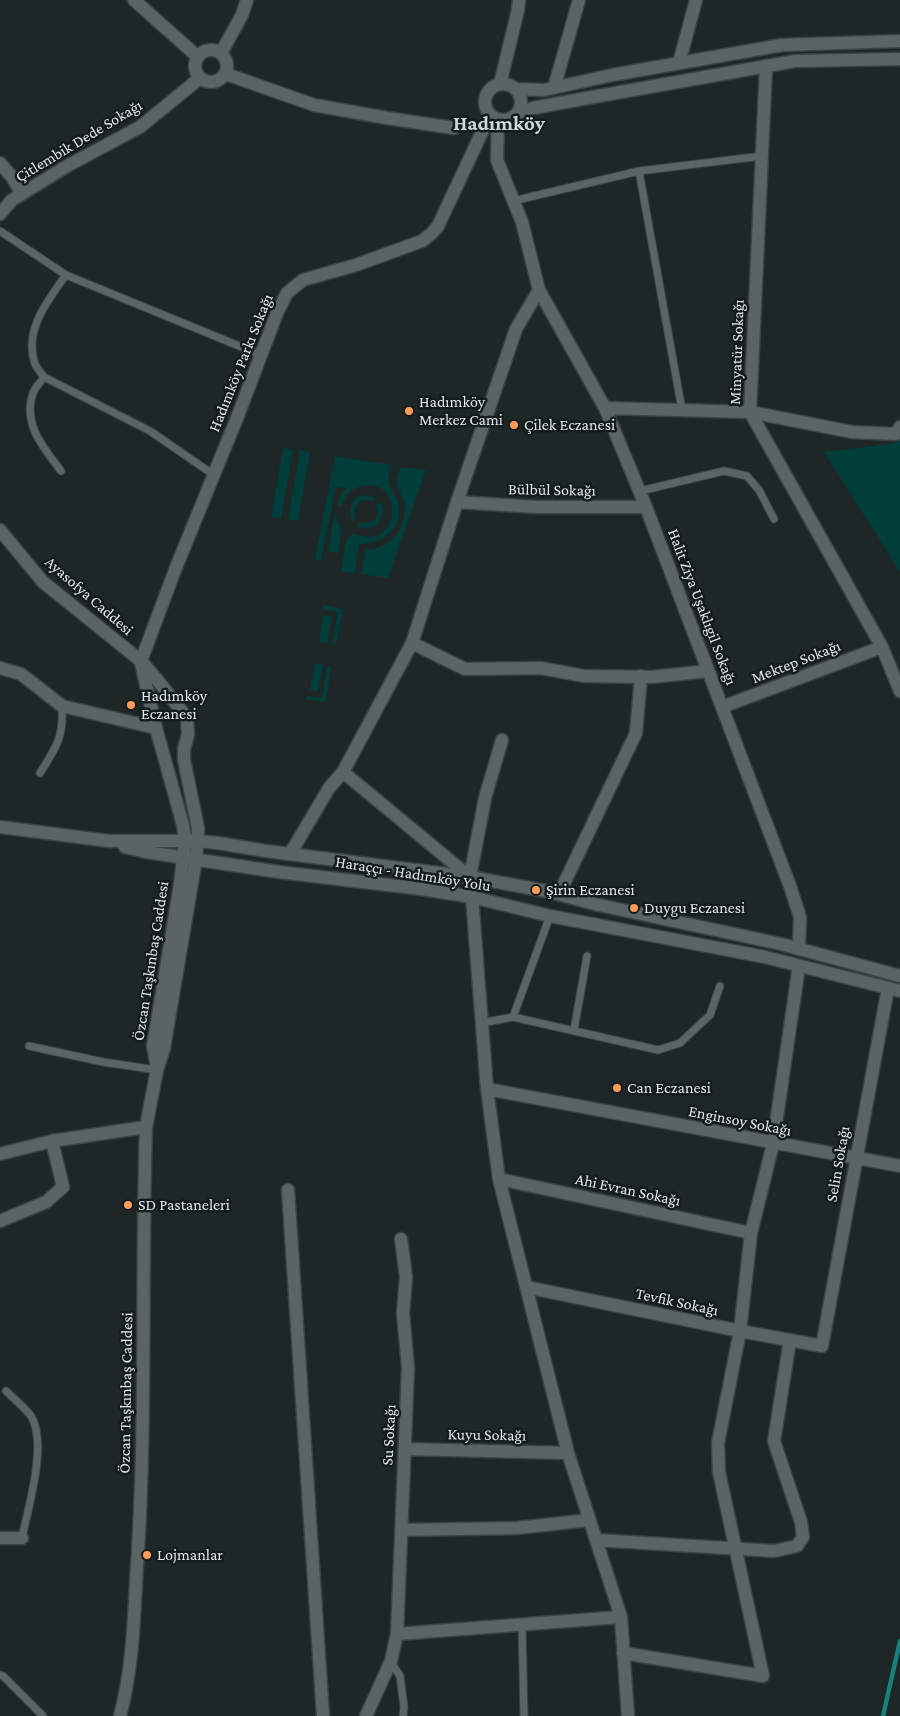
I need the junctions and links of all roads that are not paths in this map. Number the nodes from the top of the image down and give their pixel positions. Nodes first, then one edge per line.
1 (134, 0) edge
2 (246, 0) edge
3 (519, 0) edge
4 (579, 0) edge
5 (696, 0) edge
6 (900, 41) edge
7 (221, 53) junction
8 (198, 57) junction
9 (900, 59) edge
10 (679, 64) junction
11 (766, 67) junction
12 (226, 74) junction
13 (200, 78) junction
14 (500, 84) junction
15 (554, 88) junction
16 (516, 90) junction
17 (517, 114) junction
18 (494, 117) junction
19 (454, 128) dead end
20 (762, 156) junction
21 (0, 163) edge
22 (639, 171) junction
23 (22, 194) junction
24 (513, 200) junction
25 (0, 214) edge
26 (0, 231) edge
27 (66, 274) junction
28 (539, 290) junction
29 (261, 355) junction
30 (44, 376) junction
31 (606, 408) junction
32 (682, 410) junction
33 (750, 412) junction
34 (900, 427) edge
35 (61, 471) dead end
36 (214, 475) junction
37 (640, 492) junction
38 (457, 502) junction
39 (646, 507) junction
40 (774, 519) dead end
41 (0, 530) edge
42 (412, 643) junction
43 (882, 647) junction
44 (141, 661) junction
45 (0, 668) edge
46 (708, 671) junction
47 (641, 676) junction
48 (900, 691) edge
49 (62, 706) junction
50 (722, 707) junction
51 (156, 728) junction
52 (502, 740) dead end
53 (343, 772) junction
54 (40, 774) dead end
55 (0, 827) edge
56 (109, 841) junction
57 (185, 841) junction
58 (198, 841) junction
59 (290, 854) junction
60 (183, 857) junction
61 (196, 859) junction
62 (470, 877) junction
63 (559, 894) junction
64 (472, 897) junction
65 (550, 916) junction
66 (799, 949) junction
67 (587, 956) dead end
68 (799, 966) junction
69 (900, 976) edge
70 (720, 986) dead end
71 (894, 990) edge
72 (513, 1017) junction
73 (482, 1023) junction
74 (574, 1030) junction
75 (30, 1046) dead end
76 (158, 1070) junction
77 (486, 1090) junction
78 (146, 1128) junction
79 (52, 1141) junction
80 (773, 1144) junction
81 (0, 1154) edge
82 (856, 1159) junction
83 (900, 1166) edge
84 (499, 1179) junction
85 (288, 1190) dead end
86 (0, 1221) edge
87 (751, 1234) junction
88 (401, 1239) dead end
89 (526, 1287) junction
90 (740, 1331) junction
91 (790, 1340) junction
92 (822, 1346) joint
93 (6, 1391) dead end
94 (405, 1449) junction
95 (568, 1453) junction
96 (589, 1520) junction
97 (401, 1530) junction
98 (0, 1538) edge
99 (22, 1538) joint
100 (596, 1540) junction
101 (735, 1548) junction
102 (621, 1618) junction
103 (522, 1625) junction
104 (397, 1634) junction
105 (623, 1653) junction
106 (391, 1662) junction
107 (0, 1675) edge
108 (44, 1716) edge
109 (120, 1716) edge
110 (323, 1716) edge
111 (366, 1716) edge
112 (403, 1716) edge
113 (524, 1716) edge
114 (628, 1716) edge

1 - 8 street
2 - 7 street
3 - 14 street
4 - 15 street
5 - 10 street
6 - 10 street
7 - 8 street
7 - 12 street
8 - 13 street
9 - 11 street
10 - 15 street
11 - 17 street
11 - 20 street, Minyatür Sokağı
12 - 13 street
12 - 19 street
13 - 23 street, Çitlembik Dede Sokağı
14 - 16 street
14 - 18 street
15 - 16 street
16 - 17 street
17 - 18 street
18 - 24 street, Halit Ziya Uşaklıgil Sokağı
18 - 29 street, Hadımköy Parkı Sokağı
20 - 22 lane
20 - 33 street, Minyatür Sokağı
21 - 23 street
22 - 24 lane
22 - 32 lane
23 - 25 street, Çitlembik Dede Sokağı
24 - 28 street, Halit Ziya Uşaklıgil Sokağı
26 - 27 lane
27 - 29 lane
27 - 30 lane
28 - 31 street, Halit Ziya Uşaklıgil Sokağı
28 - 38 street
29 - 36 street, Hadımköy Parkı Sokağı
30 - 35 lane
30 - 36 lane
31 - 32 street
31 - 37 street, Halit Ziya Uşaklıgil Sokağı
32 - 33 street
33 - 34 street
33 - 43 street, Minyatür Sokağı
36 - 44 street, Hadımköy Parkı Sokağı
37 - 39 street, Halit Ziya Uşaklıgil Sokağı
37 - 40 lane
38 - 39 street, Bülbül Sokağı
38 - 42 street
39 - 46 street, Halit Ziya Uşaklıgil Sokağı
41 - 44 street, Ayasofya Caddesi
42 - 47 street
42 - 53 street
43 - 48 street, Minyatür Sokağı
43 - 50 street, Mektep Sokağı
44 - 51 street, Özcan Taşkınbaş Caddesi
44 - 58 street, Ayasofya Caddesi
45 - 49 street
46 - 47 street
46 - 50 street, Halit Ziya Uşaklıgil Sokağı
47 - 63 street
49 - 51 street
49 - 54 lane
50 - 66 street, Halit Ziya Uşaklıgil Sokağı
51 - 57 street, Özcan Taşkınbaş Caddesi
52 - 62 street
53 - 59 street
53 - 62 street
55 - 56 street
56 - 57 street
56 - 60 street, Haraççı - Hadımköy Yolu
57 - 58 street
57 - 60 street, Özcan Taşkınbaş Caddesi
58 - 59 street
58 - 61 street, Özcan Taşkınbaş Caddesi
59 - 62 street
60 - 61 street, Haraççı - Hadımköy Yolu
60 - 76 street, Özcan Taşkınbaş Caddesi
61 - 64 street, Haraççı - Hadımköy Yolu
61 - 76 street, Özcan Taşkınbaş Caddesi
62 - 63 street
62 - 64 street
63 - 66 street
64 - 65 street, Haraççı - Hadımköy Yolu
64 - 73 street
65 - 68 street, Haraççı - Hadımköy Yolu
65 - 72 lane
66 - 68 street, Halit Ziya Uşaklıgil Sokağı
66 - 69 street
67 - 74 lane
68 - 71 street, Haraççı - Hadımköy Yolu
68 - 80 street, Halit Ziya Uşaklıgil Sokağı
70 - 74 lane
71 - 82 street, Selin Sokağı
72 - 73 lane
72 - 74 lane
73 - 77 street
75 - 76 lane
76 - 78 street, Özcan Taşkınbaş Caddesi
77 - 80 street, Enginsoy Sokağı
77 - 84 street
78 - 79 street
78 - 109 street, Özcan Taşkınbaş Caddesi
79 - 81 street
79 - 86 street
80 - 82 street, Enginsoy Sokağı
80 - 87 street, Halit Ziya Uşaklıgil Sokağı
82 - 83 street, Enginsoy Sokağı
82 - 92 street, Selin Sokağı
84 - 87 street, Ahi Evran Sokağı
84 - 89 street
85 - 110 street
87 - 90 street, Halit Ziya Uşaklıgil Sokağı
88 - 94 street, Su Sokağı
89 - 90 street, Tevfik Sokağı
89 - 95 street
90 - 91 street, Tevfik Sokağı
90 - 101 street, Halit Ziya Uşaklıgil Sokağı
91 - 92 street, Tevfik Sokağı
91 - 101 street
93 - 99 lane
94 - 95 street, Kuyu Sokağı
94 - 97 street, Su Sokağı
95 - 96 street
96 - 97 street
96 - 100 street
97 - 104 street, Su Sokağı
98 - 99 street
100 - 101 street
100 - 102 street
101 - 105 street, Halit Ziya Uşaklıgil Sokağı
102 - 103 street
102 - 105 street
103 - 104 street
103 - 113 lane
104 - 106 street, Su Sokağı
105 - 114 street
106 - 111 street, Su Sokağı
106 - 112 lane
107 - 108 lane

